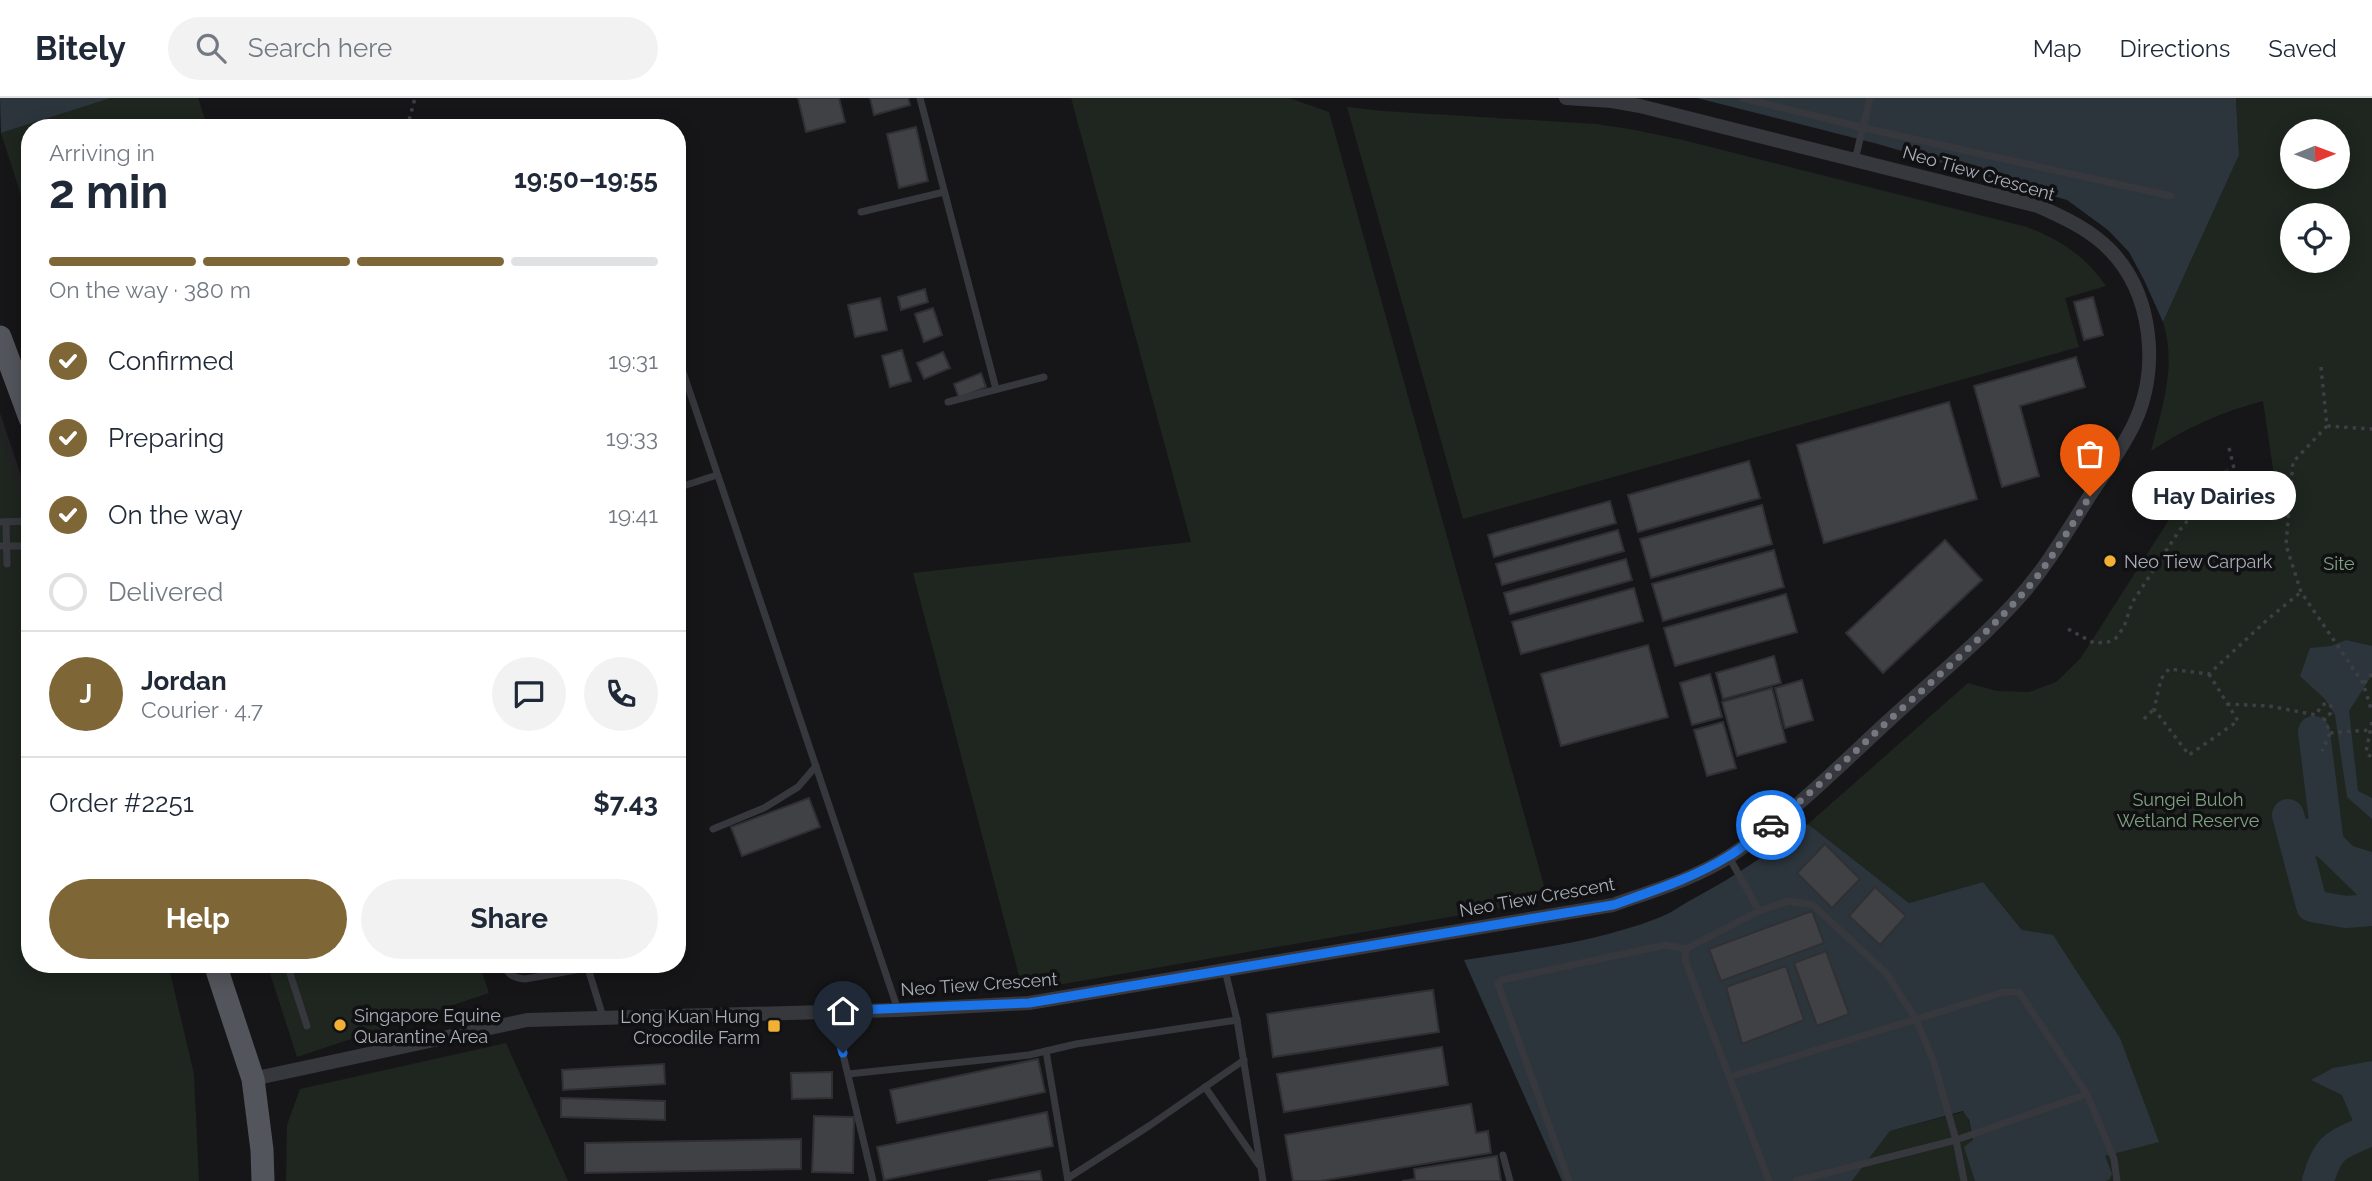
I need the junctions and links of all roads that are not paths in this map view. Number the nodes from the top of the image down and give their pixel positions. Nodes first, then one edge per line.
1 (919, 98) edge
2 (1566, 98) edge
3 (1742, 98) edge
4 (1870, 98) edge
5 (1864, 128) junction
6 (1856, 160) junction
7 (944, 192) junction
8 (2171, 196) dead end
9 (862, 212) dead end
10 (0, 337) edge
11 (1044, 377) dead end
12 (686, 381) edge
13 (996, 389) junction
14 (21, 394) edge
15 (947, 402) dead end
16 (717, 475) junction
17 (686, 485) edge
18 (21, 521) edge
19 (3, 522) edge
20 (3, 546) edge
21 (21, 546) edge
22 (7, 564) dead end
23 (816, 766) junction
24 (713, 829) dead end
25 (1729, 857) junction
26 (1759, 911) junction
27 (1686, 948) junction
28 (1225, 971) junction
29 (218, 973) edge
30 (290, 973) edge
31 (508, 973) edge
32 (554, 973) edge
33 (589, 973) edge
34 (898, 1010) junction
35 (832, 1011) junction
36 (604, 1018) junction
37 (1916, 1019) junction
38 (1237, 1020) junction
39 (307, 1026) dead end
40 (1046, 1051) junction
41 (1244, 1060) junction
42 (848, 1074) junction
43 (1729, 1077) junction
44 (253, 1079) junction
45 (1205, 1087) junction
46 (2087, 1094) junction
47 (1956, 1140) junction
48 (1503, 1155) dead end
49 (1261, 1168) junction
50 (1068, 1180) edge
51 (263, 1181) edge
52 (873, 1181) edge
53 (1263, 1181) edge
54 (1510, 1181) edge
55 (1569, 1181) edge
56 (1769, 1181) edge
57 (1796, 1181) edge
58 (1964, 1181) edge
59 (2117, 1181) edge

1 - 7 lane
2 - 6 street, Neo Tiew Crescent
3 - 5 lane
4 - 5 lane
5 - 6 lane
5 - 8 lane
6 - 25 street, Neo Tiew Crescent
7 - 9 lane
7 - 13 lane
10 - 14 main road
11 - 13 lane
12 - 16 lane
13 - 15 lane
16 - 17 lane
16 - 23 lane
18 - 19 lane
19 - 20 lane
20 - 21 lane
20 - 22 lane
23 - 24 lane
23 - 34 lane
25 - 26 lane
25 - 28 street, Neo Tiew Crescent
26 - 27 lane
26 - 37 lane
27 - 43 lane
27 - 55 lane
28 - 34 street, Neo Tiew Crescent
28 - 38 lane
29 - 44 main road
30 - 39 lane
31 - 32 lane
33 - 36 lane
34 - 35 street, Neo Tiew Crescent
35 - 36 street, Neo Tiew Crescent
35 - 42 lane
36 - 44 street, Neo Tiew Crescent
37 - 43 lane
37 - 46 lane
37 - 47 lane
38 - 40 lane
38 - 41 lane
40 - 42 lane
40 - 50 lane
41 - 45 lane
41 - 49 lane
42 - 52 lane
43 - 56 lane
44 - 51 main road
45 - 49 lane
45 - 50 lane
46 - 47 lane
46 - 59 lane
47 - 57 lane
47 - 58 lane
48 - 54 lane
49 - 53 lane

